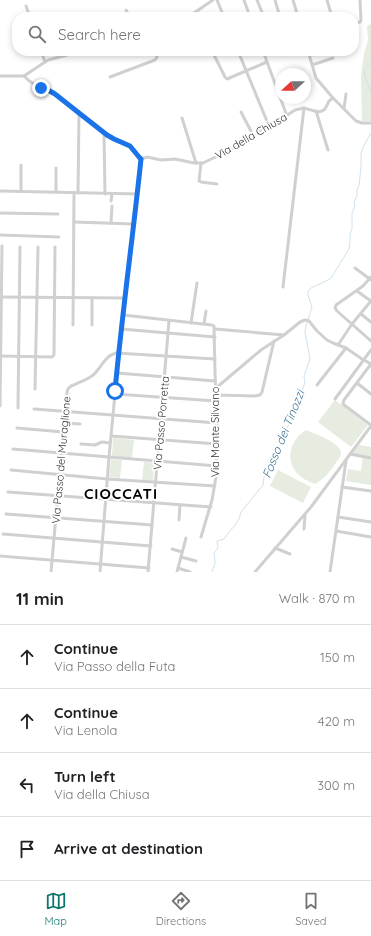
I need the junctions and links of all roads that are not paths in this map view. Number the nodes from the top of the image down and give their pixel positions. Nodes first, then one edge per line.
1 (213, 0) edge
2 (217, 0) edge
3 (244, 0) edge
4 (258, 0) edge
5 (275, 0) edge
6 (293, 0) edge
7 (327, 0) edge
8 (360, 0) edge
9 (26, 6) dead end
10 (28, 12) edge
11 (195, 12) edge
12 (222, 12) edge
13 (248, 12) edge
14 (262, 12) edge
15 (279, 12) edge
16 (297, 12) edge
17 (331, 12) edge
18 (359, 22) edge
19 (43, 56) edge
20 (64, 56) edge
21 (157, 56) edge
22 (214, 56) edge
23 (240, 56) edge
24 (265, 56) edge
25 (309, 56) edge
26 (333, 58) dead end
27 (45, 62) junction
28 (267, 62) junction
29 (312, 65) junction
30 (247, 71) junction
31 (0, 76) edge
32 (24, 76) junction
33 (110, 77) dead end
34 (346, 94) dead end
35 (333, 98) junction
36 (304, 108) junction
37 (344, 108) junction
38 (316, 111) junction
39 (241, 112) dead end
40 (79, 113) junction
41 (287, 116) junction
42 (182, 118) dead end
43 (371, 123) edge
44 (269, 126) junction
45 (104, 133) junction
46 (253, 135) junction
47 (328, 150) dead end
48 (141, 159) junction
49 (196, 163) junction
50 (201, 163) junction
51 (21, 165) dead end
52 (56, 168) dead end
53 (217, 184) dead end
54 (0, 191) edge
55 (21, 191) junction
56 (56, 192) junction
57 (76, 193) junction
58 (105, 194) junction
59 (112, 194) junction
60 (138, 194) junction
61 (111, 201) dead end
62 (112, 206) dead end
63 (0, 213) edge
64 (58, 214) dead end
65 (74, 222) junction
66 (111, 223) junction
67 (134, 224) junction
68 (0, 235) edge
69 (59, 237) dead end
70 (2, 246) dead end
71 (20, 247) dead end
72 (38, 247) dead end
73 (55, 248) dead end
74 (355, 268) dead end
75 (371, 279) edge
76 (197, 283) dead end
77 (283, 287) dead end
78 (357, 291) junction
79 (1, 297) edge
80 (19, 297) junction
81 (37, 298) junction
82 (55, 298) junction
83 (73, 298) junction
84 (92, 298) junction
85 (125, 298) junction
86 (371, 301) edge
87 (206, 311) dead end
88 (361, 314) junction
89 (123, 315) junction
90 (170, 322) dead end
91 (371, 322) edge
92 (191, 323) junction
93 (204, 324) junction
94 (352, 324) junction
95 (73, 325) dead end
96 (92, 326) dead end
97 (214, 327) junction
98 (122, 330) junction
99 (168, 334) junction
100 (284, 334) junction
101 (215, 337) junction
102 (274, 340) junction
103 (371, 341) edge
104 (338, 345) junction
105 (346, 348) junction
106 (371, 350) edge
107 (119, 352) junction
108 (0, 356) edge
109 (18, 356) junction
110 (36, 356) junction
111 (166, 356) junction
112 (215, 359) junction
113 (364, 360) junction
114 (371, 364) edge
115 (117, 373) junction
116 (165, 377) junction
117 (215, 381) junction
118 (356, 383) junction
119 (317, 386) dead end
120 (35, 389) dead end
121 (216, 389) junction
122 (115, 394) junction
123 (371, 394) edge
124 (216, 396) junction
125 (163, 397) junction
126 (335, 399) dead end
127 (216, 401) junction
128 (0, 406) edge
129 (18, 408) dead end
130 (34, 409) dead end
131 (65, 411) junction
132 (113, 414) junction
133 (161, 419) junction
134 (64, 422) junction
135 (217, 423) junction
136 (80, 424) dead end
137 (371, 425) edge
138 (17, 428) dead end
139 (63, 432) junction
140 (369, 432) edge
141 (111, 436) junction
142 (159, 439) junction
143 (110, 443) junction
144 (81, 444) dead end
145 (217, 444) junction
146 (12, 449) dead end
147 (61, 453) junction
148 (350, 454) junction
149 (109, 457) junction
150 (371, 458) edge
151 (346, 459) junction
152 (158, 461) junction
153 (217, 466) junction
154 (11, 470) dead end
155 (59, 474) junction
156 (107, 479) junction
157 (156, 482) junction
158 (215, 486) junction
159 (342, 487) junction
160 (371, 491) edge
161 (8, 492) dead end
162 (58, 496) junction
163 (106, 500) junction
164 (154, 503) junction
165 (180, 505) junction
166 (211, 507) junction
167 (6, 514) dead end
168 (305, 514) junction
169 (56, 517) junction
170 (338, 517) junction
171 (179, 520) dead end
172 (104, 521) junction
173 (371, 522) edge
174 (152, 525) junction
175 (304, 529) dead end
176 (336, 531) junction
177 (3, 534) dead end
178 (201, 537) dead end
179 (371, 537) edge
180 (54, 538) junction
181 (186, 538) dead end
182 (102, 542) junction
183 (151, 546) junction
184 (275, 548) junction
185 (172, 549) dead end
186 (182, 552) junction
187 (290, 554) dead end
188 (0, 556) edge
189 (181, 557) junction
190 (52, 559) junction
191 (196, 561) dead end
192 (101, 563) junction
193 (149, 568) junction
194 (178, 570) edge
195 (51, 572) edge
196 (100, 572) edge
197 (148, 572) edge
198 (190, 572) edge
199 (255, 572) edge
200 (330, 572) edge
201 (334, 572) edge

1 - 11 street
2 - 12 street
3 - 13 street
4 - 14 street
5 - 15 street
6 - 16 street
7 - 17 street
8 - 18 street
9 - 10 street
19 - 27 street
20 - 27 street
21 - 33 street
22 - 30 street
23 - 30 street
24 - 28 street
25 - 29 street
26 - 29 street
27 - 32 street
28 - 30 street
28 - 41 street
29 - 35 street
30 - 44 street
31 - 32 street
32 - 40 street
34 - 37 street
35 - 37 street
35 - 38 street
36 - 38 street
36 - 41 street, Via della Chiusa
36 - 77 street
37 - 43 street
38 - 47 street
39 - 46 street
40 - 45 street
40 - 57 street
41 - 44 street, Via della Chiusa
42 - 49 street
44 - 46 street, Via della Chiusa
45 - 48 street
45 - 58 street
46 - 50 street, Via della Chiusa
48 - 49 street, Via della Chiusa
48 - 60 street
49 - 50 street, Via della Chiusa
50 - 53 street
51 - 55 street
52 - 56 street
54 - 55 street
55 - 56 street
56 - 57 street
57 - 58 street
57 - 65 street
58 - 59 street
59 - 60 street
59 - 61 street
60 - 67 street
62 - 66 street
63 - 64 street
65 - 66 street
65 - 83 street
66 - 67 street
67 - 85 street
68 - 69 street
70 - 79 street
71 - 80 street
72 - 81 street
73 - 82 street
74 - 75 street
75 - 78 street
76 - 92 street
78 - 86 street
78 - 94 street
79 - 80 street
79 - 108 street
80 - 81 street
80 - 109 street
81 - 82 street
81 - 110 street
82 - 83 street
82 - 110 street
83 - 84 street
83 - 95 street
84 - 85 street
84 - 96 street
85 - 89 street
86 - 88 street
87 - 93 street
88 - 91 street
88 - 94 street
89 - 92 street
89 - 98 street
90 - 99 street, Via Passo Porretta
92 - 93 street
93 - 97 street
94 - 103 street
94 - 104 street
97 - 100 street
97 - 101 street, Via Monte Silvano
98 - 99 street
98 - 107 street
99 - 101 street
99 - 111 street, Via Passo Porretta
100 - 102 street
100 - 104 street
101 - 112 street, Via Monte Silvano
102 - 121 street
102 - 124 street
104 - 105 street
105 - 113 street
105 - 119 street
106 - 113 street
107 - 111 street
107 - 115 street
107 - 131 street, Via Passo del Muraglione
108 - 109 street
108 - 128 street
109 - 110 street
109 - 129 street
110 - 120 street
111 - 112 street
111 - 116 street, Via Passo Porretta
112 - 117 street, Via Monte Silvano
113 - 114 street
113 - 126 street
114 - 118 street
115 - 116 street
115 - 122 street
116 - 117 street
116 - 125 street, Via Passo Porretta
117 - 121 street, Via Monte Silvano
118 - 123 street
118 - 137 street
121 - 124 street, Via Monte Silvano
122 - 125 street
122 - 132 street
124 - 127 street, Via Monte Silvano
125 - 127 street
125 - 133 street, Via Passo Porretta
127 - 135 street, Via Monte Silvano
130 - 131 street
131 - 132 street
131 - 134 street, Via Passo del Muraglione
132 - 133 street
132 - 141 street
133 - 135 street
133 - 142 street, Via Passo Porretta
134 - 136 street
134 - 139 street, Via Passo del Muraglione
135 - 145 street, Via Monte Silvano
137 - 140 street
138 - 139 street
139 - 147 street, Via Passo del Muraglione
140 - 148 street
141 - 142 street
141 - 143 street
142 - 145 street
142 - 152 street, Via Passo Porretta
143 - 144 street
143 - 149 street
145 - 153 street, Via Monte Silvano
146 - 147 street
147 - 149 street
147 - 155 street, Via Passo del Muraglione
148 - 150 street
148 - 151 street
149 - 152 street
149 - 156 street
151 - 159 street
151 - 168 street
152 - 153 street
152 - 157 street, Via Passo Porretta
153 - 158 street, Via Monte Silvano
154 - 155 street
155 - 156 street
155 - 162 street, Via Passo del Muraglione
156 - 157 street
156 - 163 street
157 - 158 street
157 - 164 street, Via Passo Porretta
158 - 166 street, Via Monte Silvano
159 - 160 street
159 - 170 street
161 - 162 street
162 - 163 street
162 - 169 street, Via Passo del Muraglione
163 - 164 street
163 - 172 street
164 - 165 street
164 - 174 street, Via Passo Porretta
165 - 166 street
165 - 171 street
166 - 178 street, Via Monte Silvano
167 - 169 street
168 - 175 street
168 - 184 street
169 - 172 street
169 - 180 street, Via Passo del Muraglione
170 - 173 street
170 - 176 street
172 - 174 street
172 - 182 street
174 - 183 street, Via Passo Porretta
176 - 179 street
176 - 200 street
177 - 180 street
180 - 182 street
180 - 190 street, Via Passo del Muraglione
181 - 186 street
182 - 183 street
182 - 192 street
183 - 193 street, Via Passo Porretta
184 - 187 street
184 - 199 street
185 - 186 street
186 - 189 street
188 - 190 street
189 - 191 street
189 - 194 street
190 - 192 street
190 - 195 street, Via Passo del Muraglione
192 - 193 street
192 - 196 street
193 - 197 street, Via Passo Porretta
194 - 198 street
200 - 201 street

